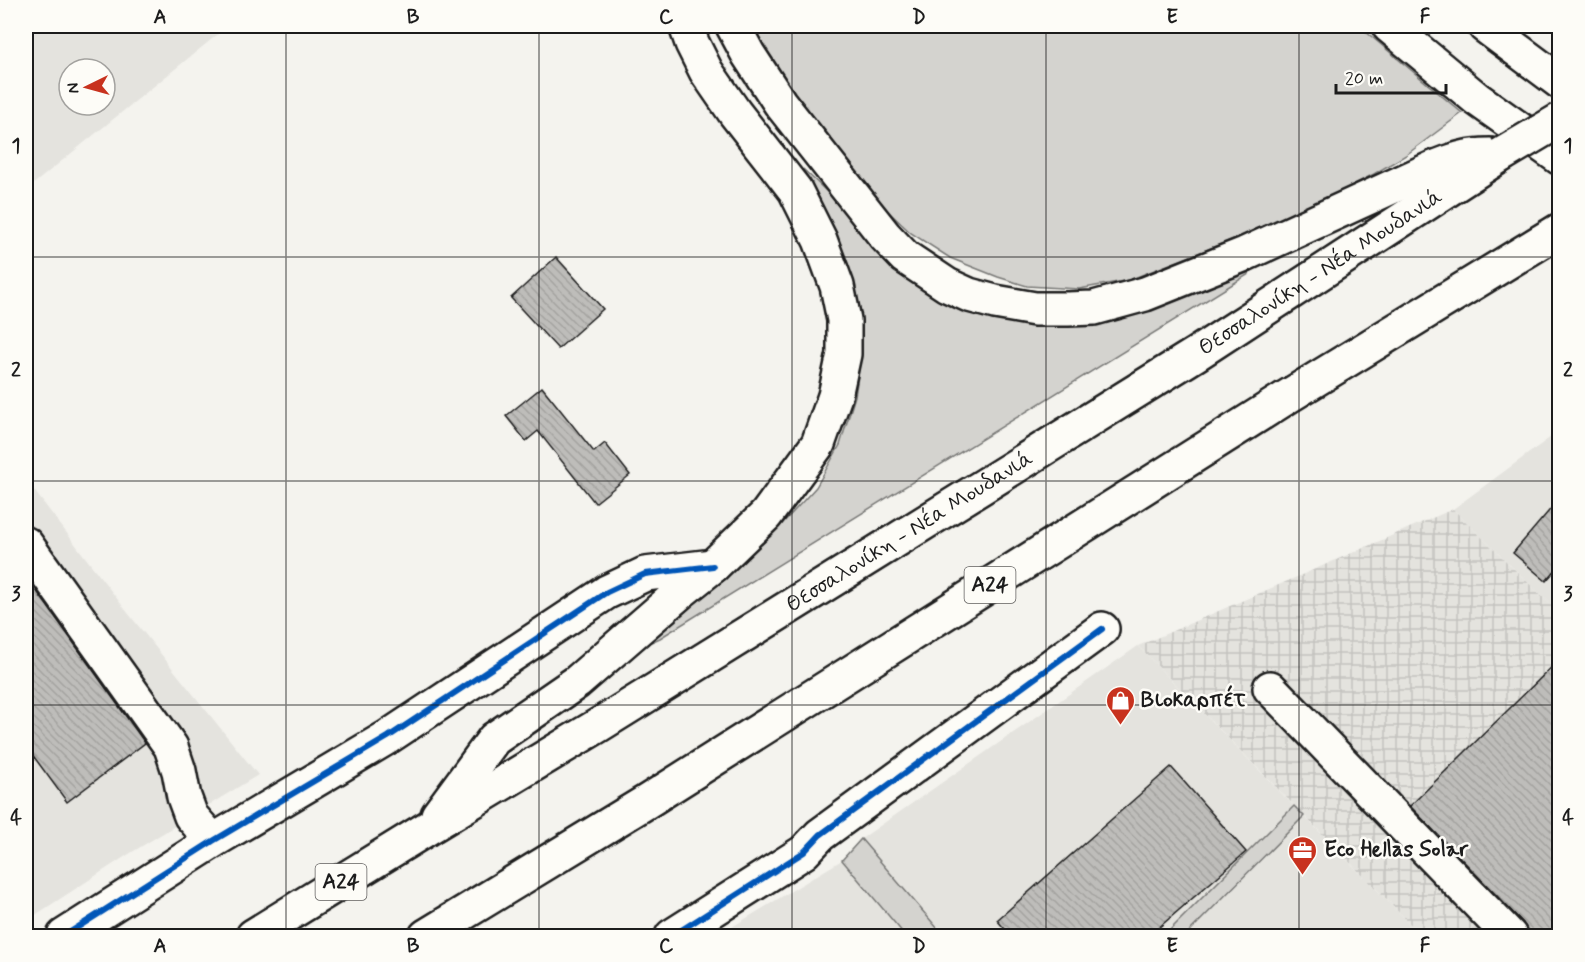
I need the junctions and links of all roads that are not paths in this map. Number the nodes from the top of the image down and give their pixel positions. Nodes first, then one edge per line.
1 (686, 26) edge
2 (733, 26) edge
3 (1389, 26) edge
4 (1485, 26) edge
5 (1560, 82) edge
6 (1560, 120) edge
7 (1501, 155) junction
8 (1560, 158) edge
9 (1557, 231) edge
10 (26, 544) edge
11 (713, 566) junction
12 (1102, 629) dead end
13 (1270, 688) dead end
14 (428, 828) junction
15 (213, 841) junction
16 (64, 936) edge
17 (253, 936) edge
18 (426, 936) edge
19 (672, 936) edge
20 (1510, 936) edge

1 - 11 main road
2 - 7 main road
3 - 8 main road
4 - 5 main road
6 - 7 main road, Θεσσαλονίκη - Νέα Μουδανιά / Α24, bridge
7 - 14 main road, Θεσσαλονίκη - Νέα Μουδανιά / Α24
9 - 18 main road, Α24
10 - 15 main road
11 - 14 main road
11 - 15 main road
12 - 19 main road
13 - 20 main road
14 - 17 main road, Θεσσαλονίκη - Νέα Μουδανιά / Α24
15 - 16 main road

